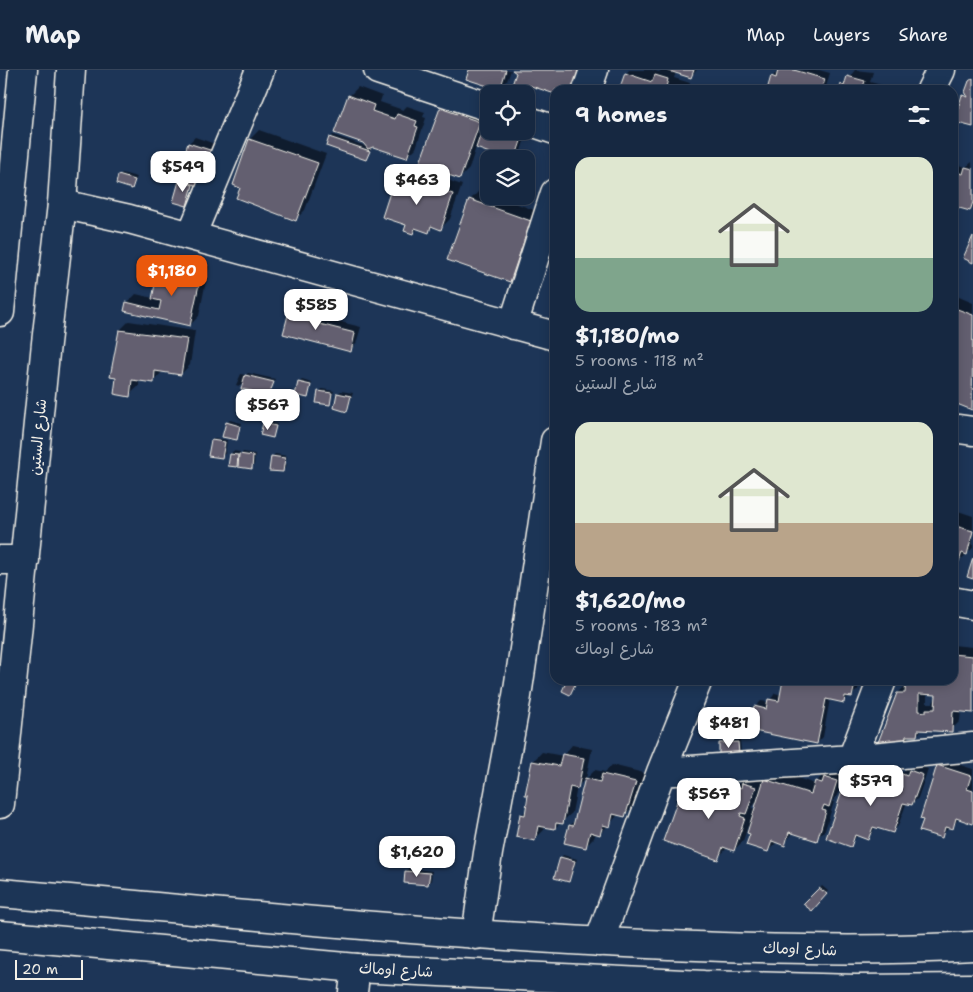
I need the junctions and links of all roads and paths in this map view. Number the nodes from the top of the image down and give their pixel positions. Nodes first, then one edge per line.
1 (23, 70) edge
2 (71, 70) edge
3 (260, 70) edge
4 (378, 70) edge
5 (594, 70) edge
6 (941, 70) edge
7 (589, 85) edge
8 (934, 85) edge
9 (480, 104) edge
10 (535, 123) edge
11 (550, 128) edge
12 (62, 204) junction
13 (550, 208) edge
14 (190, 236) junction
15 (0, 312) edge
16 (512, 325) junction
17 (550, 335) edge
18 (958, 429) edge
19 (973, 431) edge
20 (550, 475) edge
21 (13, 560) edge
22 (958, 602) edge
23 (973, 605) edge
24 (696, 685) edge
25 (880, 685) edge
26 (973, 747) edge
27 (852, 759) junction
28 (661, 772) junction
29 (0, 804) edge
30 (0, 893) edge
31 (76, 900) junction
32 (0, 935) edge
33 (476, 935) junction
34 (599, 942) junction
35 (73, 943) junction
36 (973, 946) edge
37 (355, 980) edge
38 (704, 988) edge
39 (973, 988) edge

1 - 15 main road
2 - 12 main road, شارع الستين
3 - 14 main road
4 - 9 main road
5 - 7 main road
6 - 8 main road
10 - 11 main road
12 - 14 main road
12 - 21 main road, شارع الستين
13 - 16 main road
14 - 16 main road
16 - 17 main road
18 - 19 main road
20 - 33 main road
21 - 29 main road, شارع الستين
22 - 23 main road
24 - 28 main road
25 - 27 main road
26 - 27 main road
27 - 28 main road
28 - 34 main road
30 - 31 main road
31 - 33 main road, شارع اوماك
31 - 35 main road
32 - 35 main road, شارع اوماك
33 - 34 main road, شارع اوماك
34 - 36 main road, شارع اوماك
35 - 37 main road, شارع اوماك
37 - 38 main road, شارع اوماك
38 - 39 main road, شارع اوماك

